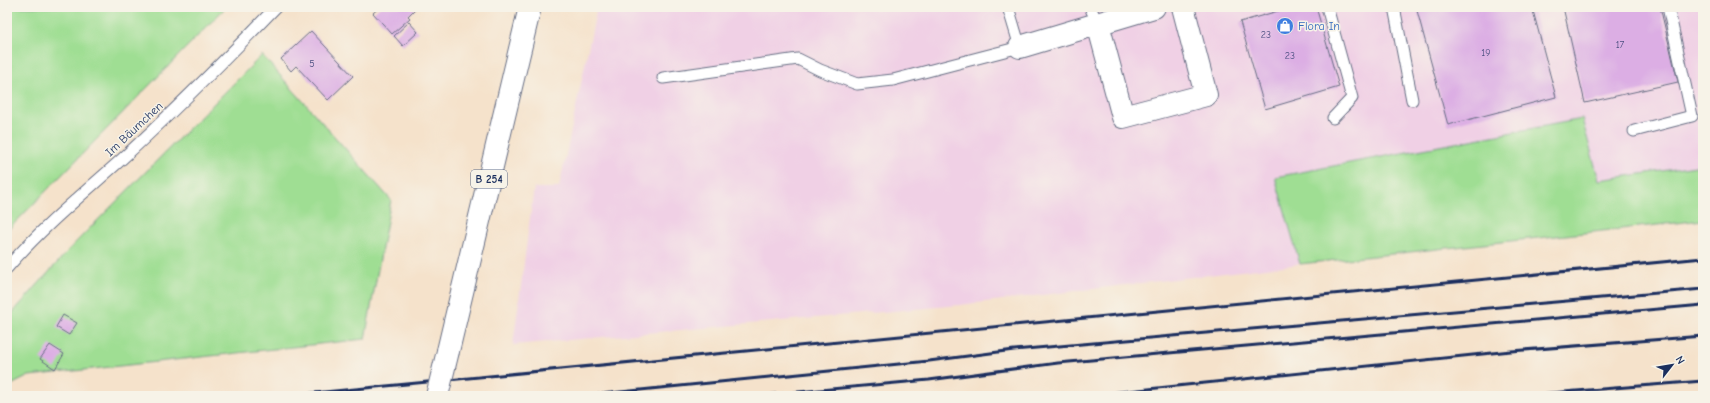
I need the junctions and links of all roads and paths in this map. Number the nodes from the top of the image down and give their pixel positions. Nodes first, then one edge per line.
1 (276, 7) edge
2 (530, 7) edge
3 (1008, 7) edge
4 (1154, 7) edge
5 (1183, 7) edge
6 (1327, 7) edge
7 (1394, 7) edge
8 (1668, 7) edge
9 (1094, 15) edge
10 (1020, 46) junction
11 (663, 78) dead end
12 (1412, 100) dead end
13 (1333, 118) dead end
14 (1634, 131) dead end
15 (7, 268) edge
16 (437, 396) edge

1 - 15 lane, Im Bäumchen
2 - 16 street, B 254, bridge
3 - 10 lane
4 - 9 street
5 - 9 street
6 - 13 lane
7 - 12 lane
8 - 14 lane
9 - 10 street
10 - 11 lane

